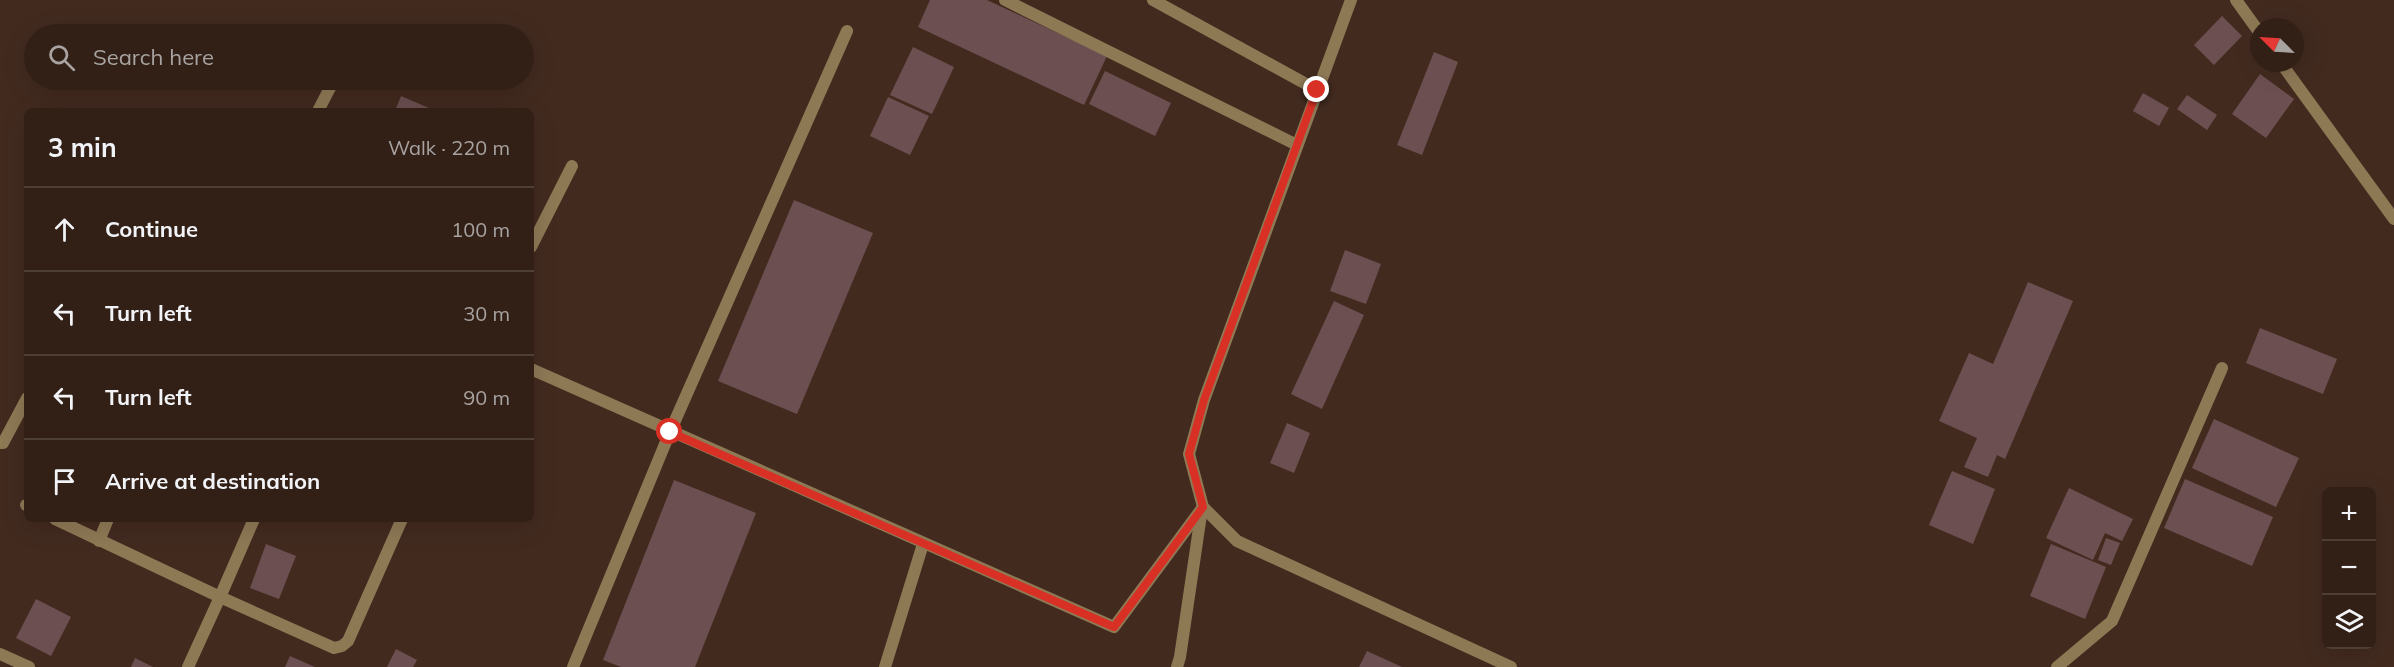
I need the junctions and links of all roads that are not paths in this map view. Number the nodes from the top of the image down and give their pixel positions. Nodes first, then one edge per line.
1 (1005, 0) edge
2 (1153, 0) edge
3 (1351, 0) edge
4 (2236, 0) edge
5 (2250, 19) edge
6 (847, 31) dead end
7 (2288, 72) edge
8 (329, 90) edge
9 (1317, 90) junction
10 (320, 108) edge
11 (1297, 145) junction
12 (573, 166) dead end
13 (2394, 219) edge
14 (534, 241) edge
15 (2222, 368) dead end
16 (534, 370) edge
17 (24, 404) edge
18 (670, 432) junction
19 (0, 443) edge
20 (1203, 507) junction
21 (61, 522) edge
22 (107, 522) edge
23 (253, 522) edge
24 (401, 522) edge
25 (99, 541) junction
26 (923, 543) junction
27 (220, 597) junction
28 (0, 654) edge
29 (29, 667) edge
30 (188, 667) edge
31 (573, 667) edge
32 (885, 667) edge
33 (1177, 667) edge
34 (1511, 667) edge
35 (2057, 667) edge

1 - 11 street
2 - 9 street
3 - 9 street
4 - 5 street
6 - 18 street
7 - 13 street
8 - 10 street
9 - 11 street
11 - 20 street
12 - 14 street
15 - 35 street
16 - 18 street
17 - 19 street
18 - 26 street
18 - 31 street
20 - 26 street
20 - 33 street
20 - 34 street
21 - 25 street
22 - 25 street
23 - 27 street
24 - 27 street
25 - 27 street
26 - 32 street
27 - 30 street
28 - 29 street

